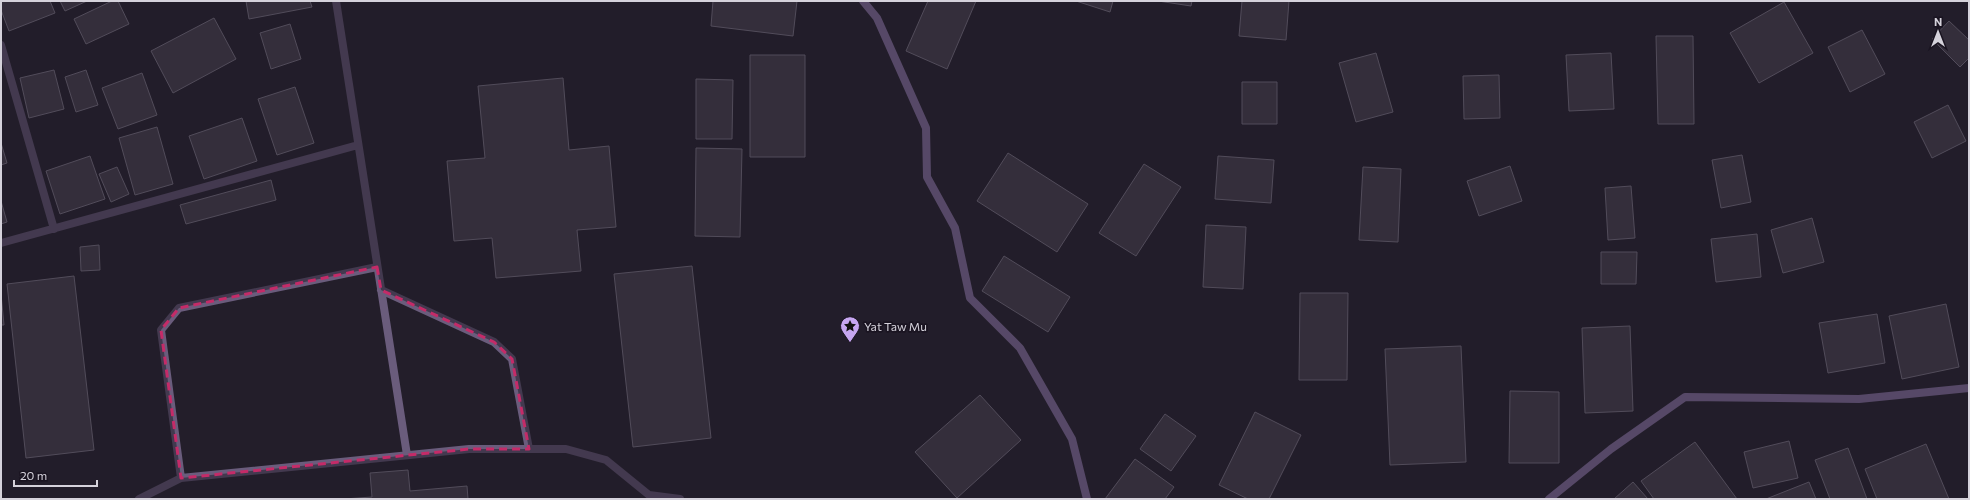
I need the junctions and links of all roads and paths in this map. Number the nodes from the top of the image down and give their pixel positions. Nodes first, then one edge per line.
1 (336, 1) edge
2 (863, 1) edge
3 (1, 45) edge
4 (358, 145) junction
5 (54, 229) junction
6 (1, 243) edge
7 (377, 268) junction
8 (381, 290) junction
9 (1969, 388) edge
10 (529, 449) junction
11 (407, 455) junction
12 (181, 478) junction
13 (139, 499) edge
14 (680, 499) edge
15 (1087, 499) edge
16 (1549, 499) edge

1 - 4 street
2 - 15 street
3 - 5 street
4 - 5 street
4 - 7 street
5 - 6 street
7 - 8 street
7 - 12 street
8 - 10 street
8 - 11 street
9 - 16 street
10 - 11 street
10 - 14 street
11 - 12 street
12 - 13 street

